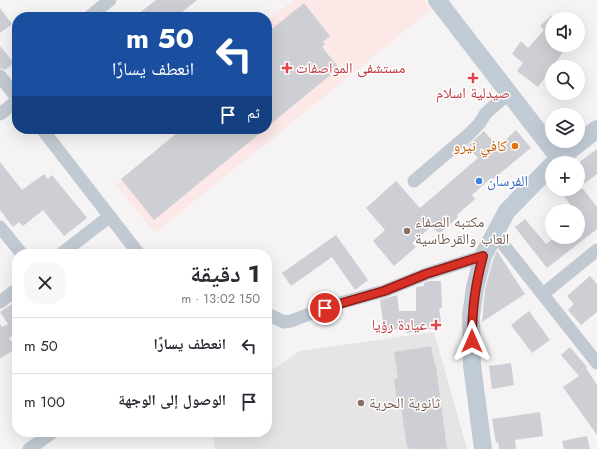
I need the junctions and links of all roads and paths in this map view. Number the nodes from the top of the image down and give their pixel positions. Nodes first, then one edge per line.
1 (110, 0) edge
2 (437, 0) edge
3 (95, 12) edge
4 (0, 76) edge
5 (12, 92) edge
6 (509, 93) junction
7 (12, 105) edge
8 (0, 114) edge
9 (597, 129) edge
10 (46, 134) edge
11 (551, 156) edge
12 (563, 156) edge
13 (545, 172) edge
14 (414, 181) dead end
15 (110, 216) junction
16 (0, 227) edge
17 (495, 234) junction
18 (18, 249) edge
19 (67, 249) edge
20 (135, 249) edge
21 (597, 250) edge
22 (483, 256) junction
23 (12, 292) edge
24 (542, 294) junction
25 (0, 302) edge
26 (272, 316) edge
27 (597, 363) edge
28 (46, 437) edge
29 (30, 449) edge
30 (483, 449) edge

1 - 3 street
2 - 6 main road
4 - 5 street
6 - 11 main road
6 - 14 street
7 - 8 street
9 - 12 main road
10 - 15 street
13 - 17 main road
15 - 19 street
15 - 20 street
16 - 18 street
17 - 22 main road
17 - 24 street
21 - 24 street
22 - 26 street
22 - 30 main road
23 - 25 street
24 - 27 street
28 - 29 street

